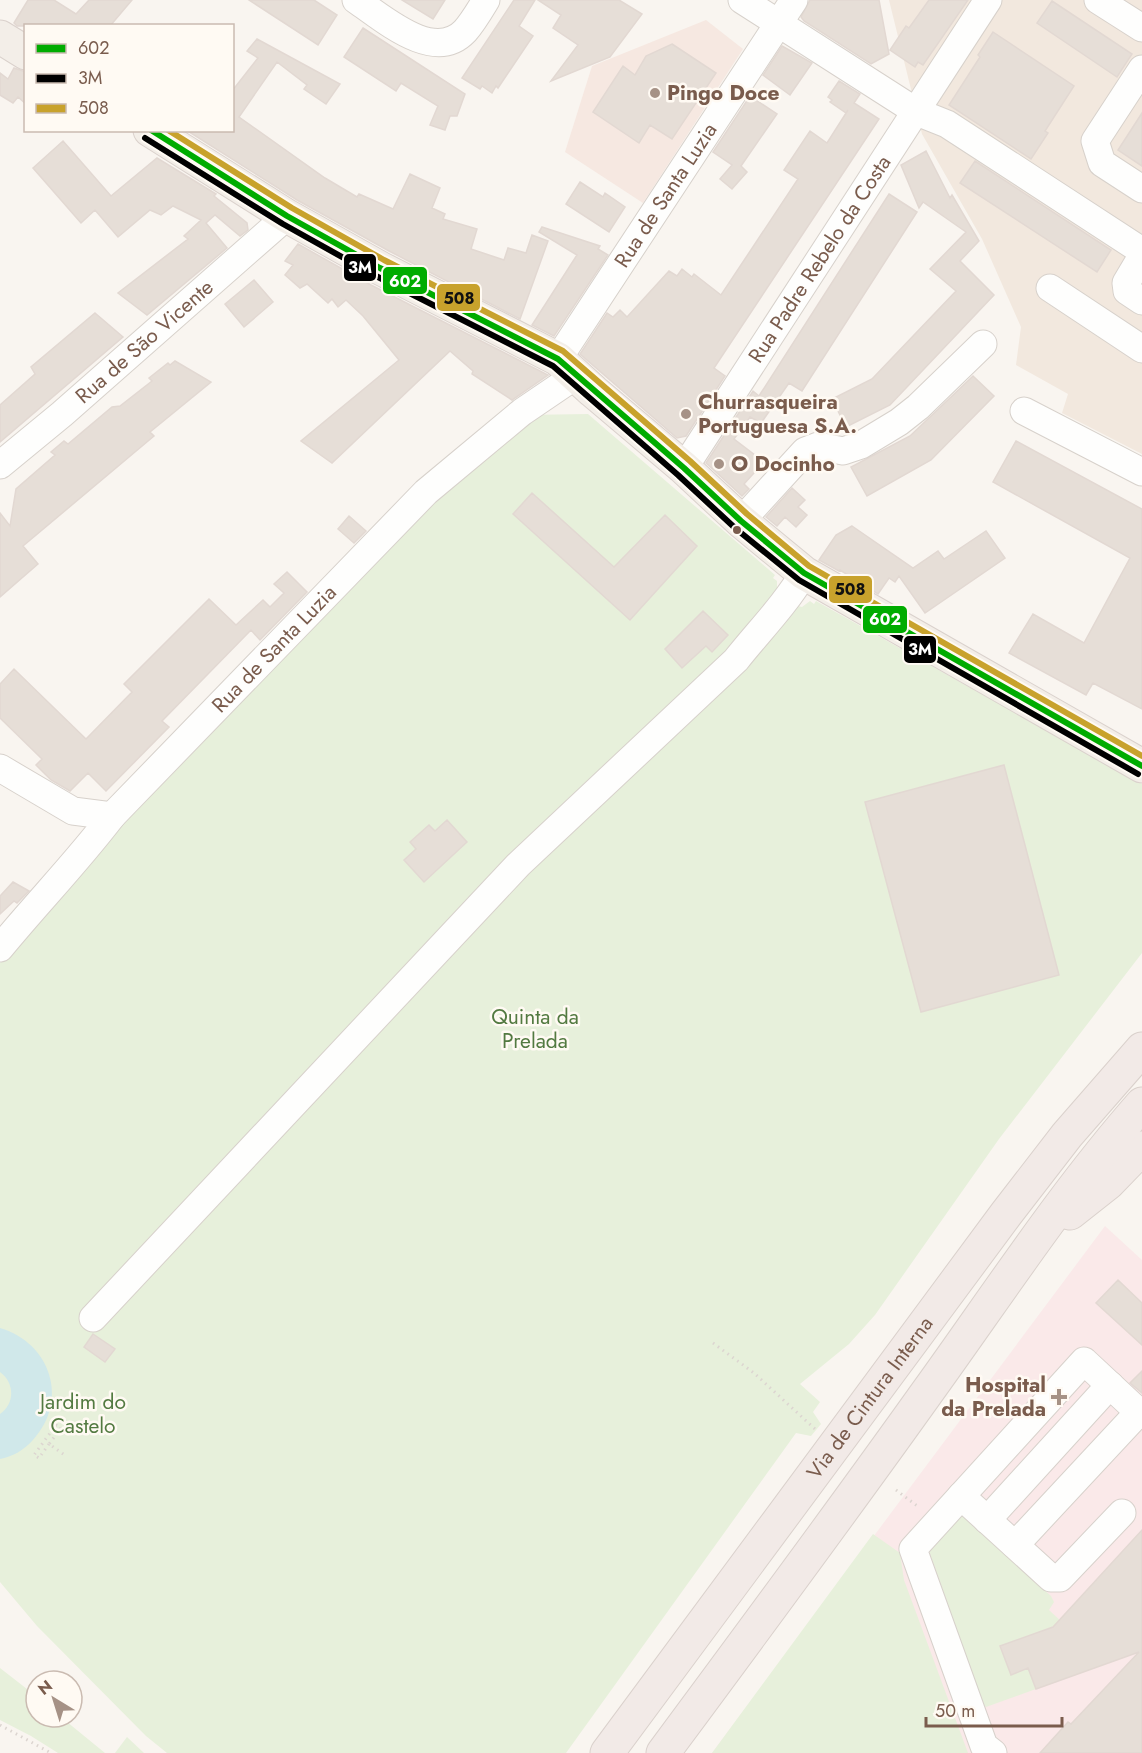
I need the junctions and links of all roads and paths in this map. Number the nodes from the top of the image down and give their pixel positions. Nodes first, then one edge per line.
1 (356, 0) edge
2 (486, 0) edge
3 (742, 0) edge
4 (794, 0) edge
5 (988, 0) edge
6 (1098, 0) edge
7 (779, 23) junction
8 (1142, 28) edge
9 (0, 37) edge
10 (24, 52) edge
11 (1142, 69) edge
12 (916, 112) junction
13 (153, 132) edge
14 (1142, 189) edge
15 (287, 216) junction
16 (1142, 251) edge
17 (1142, 256) edge
18 (1050, 288) dead end
19 (1142, 301) edge
20 (983, 344) dead end
21 (1142, 350) edge
22 (567, 368) junction
23 (1024, 411) dead end
24 (0, 465) edge
25 (684, 468) junction
26 (1142, 472) edge
27 (741, 521) junction
28 (804, 573) junction
29 (1142, 766) edge
30 (0, 768) edge
31 (112, 816) junction
32 (0, 948) edge
33 (1142, 1048) edge
34 (1142, 1104) edge
35 (1142, 1148) edge
36 (1035, 1240) junction
37 (93, 1318) dead end
38 (713, 1343) dead end
39 (1110, 1385) junction
40 (1140, 1413) edge
41 (816, 1430) dead end
42 (49, 1444) junction
43 (66, 1456) dead end
44 (896, 1490) dead end
45 (961, 1496) junction
46 (1122, 1512) dead end
47 (987, 1520) junction
48 (938, 1522) junction
49 (1015, 1545) junction
50 (0, 1725) edge
51 (51, 1753) edge
52 (607, 1753) edge
53 (663, 1753) edge
54 (993, 1753) edge

1 - 2 street
3 - 7 street
4 - 7 street, Rua de Santa Luzia
5 - 12 street, Rua Padre Rebelo da Costa
6 - 8 street
7 - 12 street
7 - 22 street, Rua de Santa Luzia
9 - 10 main road
11 - 14 street
12 - 16 street
12 - 25 street, Rua Padre Rebelo da Costa
13 - 15 main road
15 - 22 main road
15 - 24 street, Rua de São Vicente
17 - 19 street
18 - 21 street
20 - 27 street
22 - 25 main road
22 - 31 street, Rua de Santa Luzia
23 - 26 street
25 - 27 main road
27 - 28 main road
28 - 29 main road
28 - 37 street
30 - 31 street
31 - 32 street, Rua de Santa Luzia
33 - 52 highway, Via de Cintura Interna
34 - 36 highway, Via de Cintura Interna
35 - 36 highway
36 - 53 highway, Via de Cintura Interna
38 - 41 path
39 - 40 street
39 - 45 street
39 - 47 street
40 - 49 street
42 - 42 path
42 - 43 path
44 - 48 path
45 - 47 street
45 - 48 street
46 - 49 street
47 - 49 street
48 - 54 street
50 - 51 path

